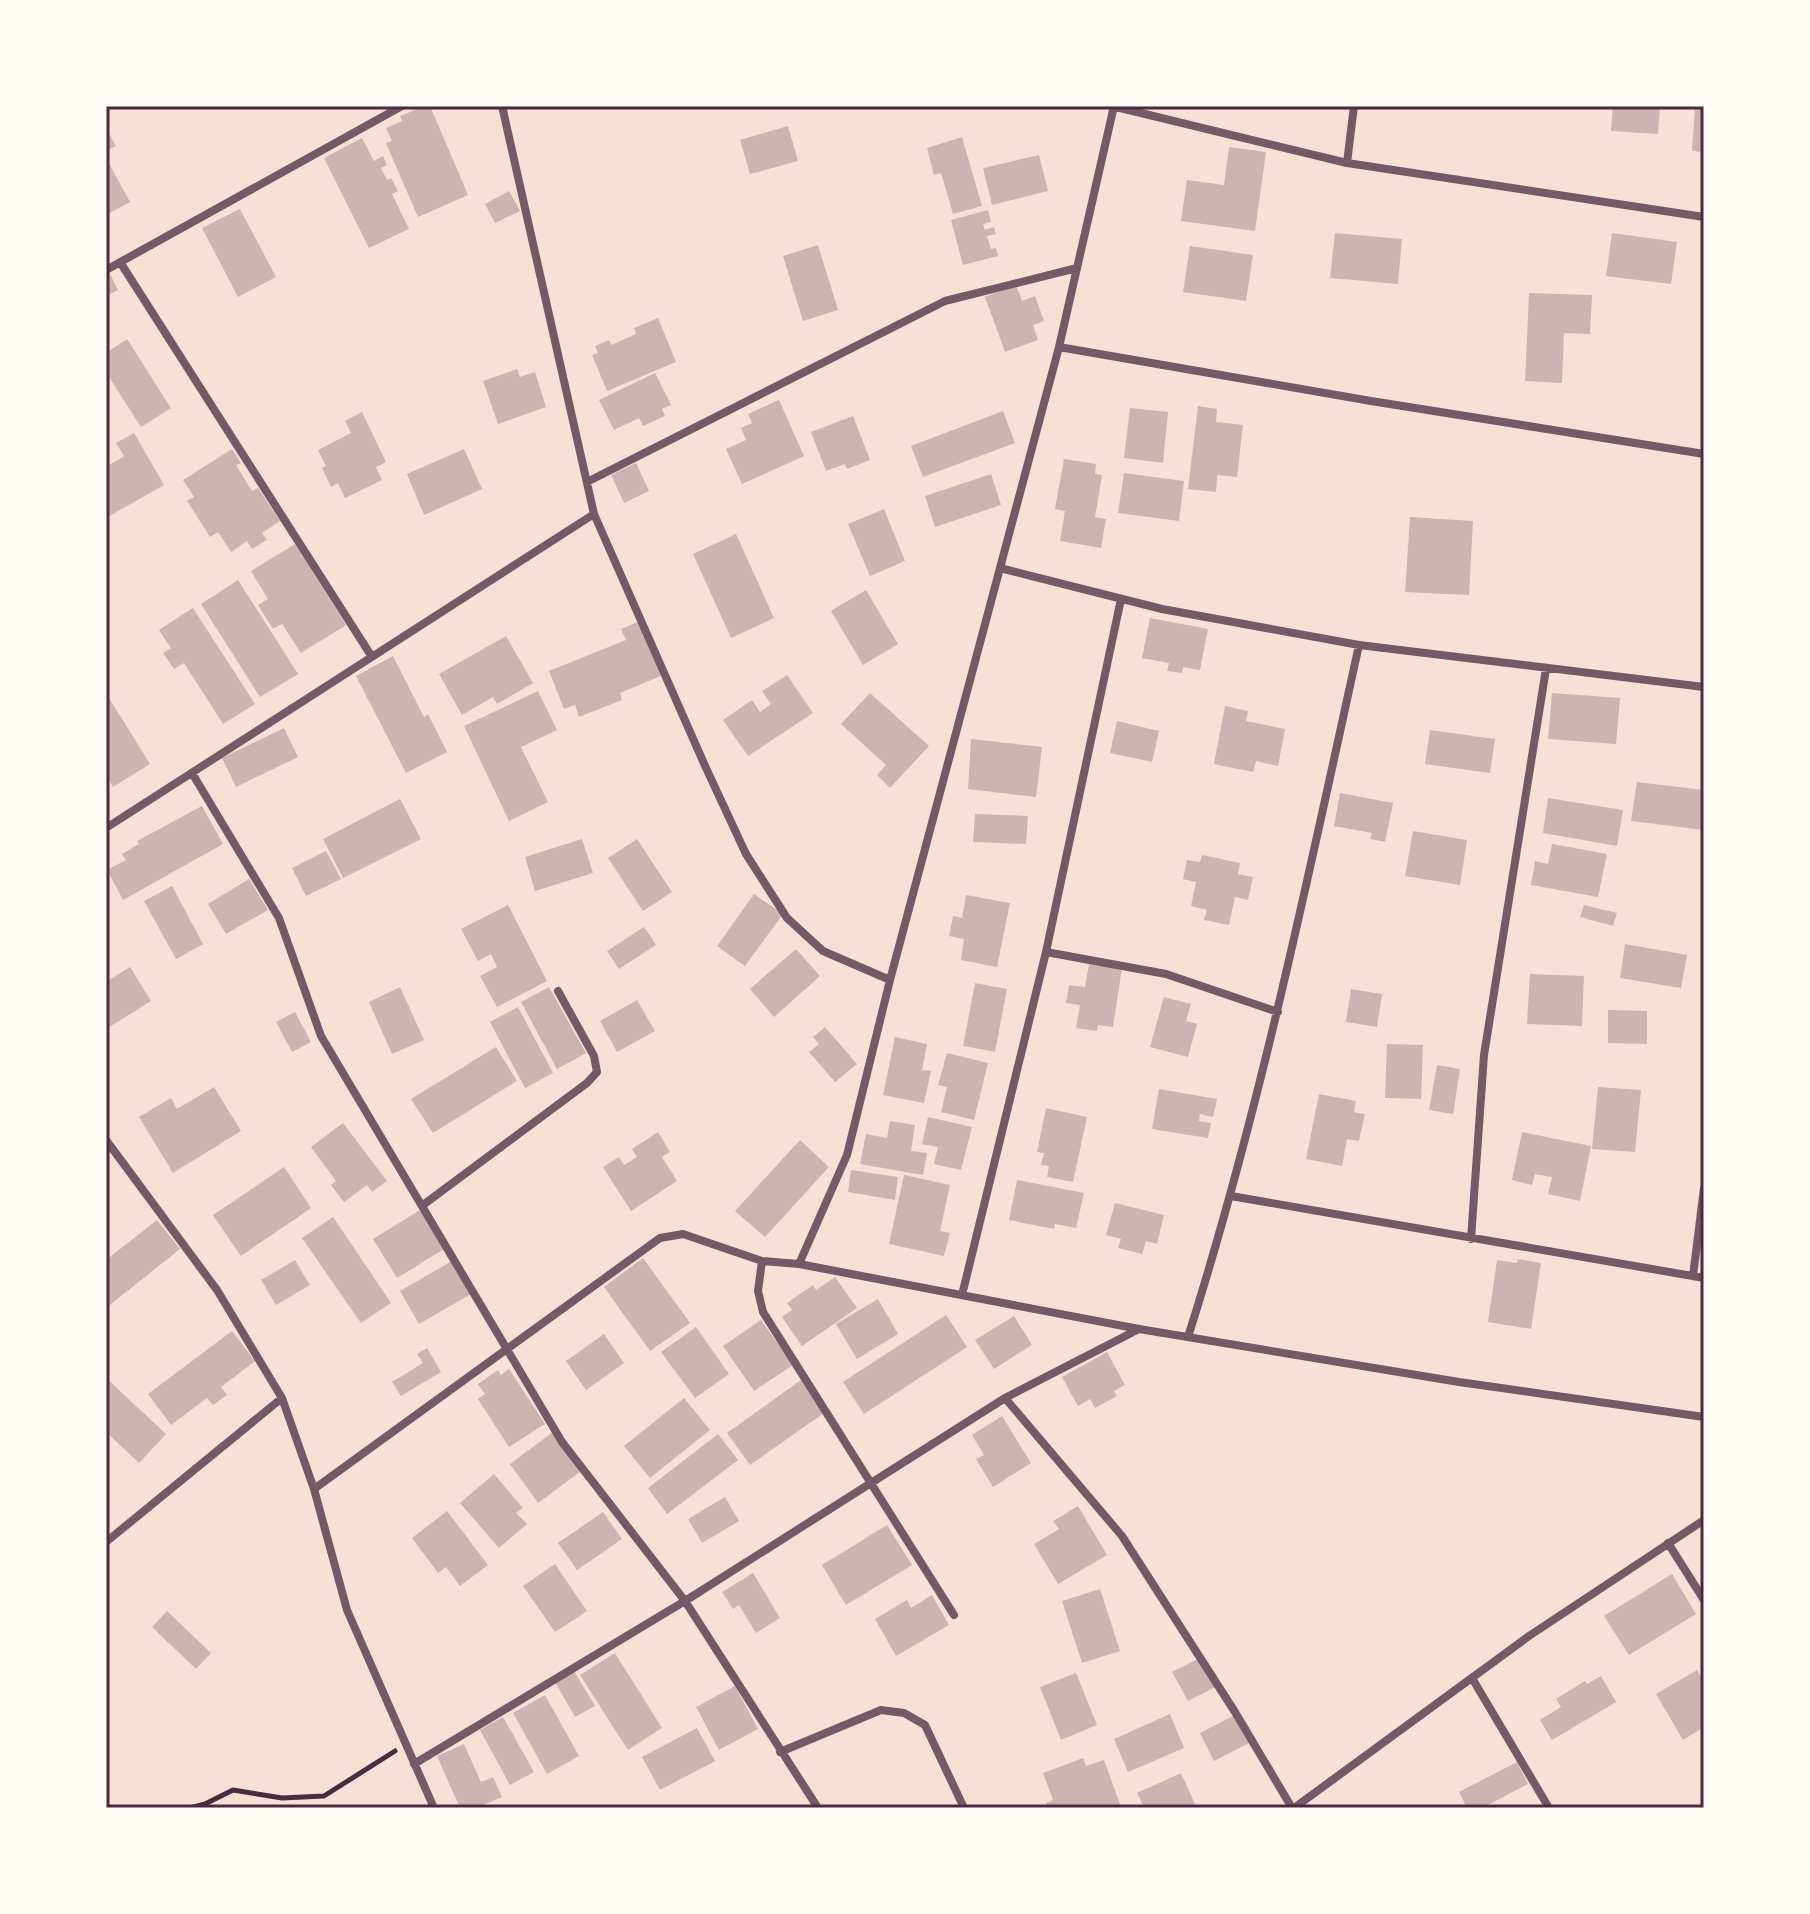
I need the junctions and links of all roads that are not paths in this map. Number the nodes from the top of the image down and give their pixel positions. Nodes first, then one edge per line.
1 (402, 106) edge
2 (502, 106) edge
3 (1113, 106) edge
4 (1354, 106) edge
5 (1347, 163) junction
6 (1704, 217) edge
7 (120, 262) junction
8 (1077, 268) junction
9 (106, 270) edge
10 (1059, 347) junction
11 (1704, 454) edge
12 (587, 482) junction
13 (594, 514) junction
14 (1000, 568) junction
15 (1121, 599) junction
16 (1359, 645) junction
17 (372, 657) junction
18 (1546, 669) junction
19 (1704, 687) edge
20 (192, 773) junction
21 (106, 828) edge
22 (1046, 952) junction
23 (890, 980) junction
24 (558, 991) dead end
25 (1278, 1012) junction
26 (106, 1140) edge
27 (1704, 1188) edge
28 (1231, 1196) junction
29 (423, 1205) junction
30 (1471, 1239) junction
31 (762, 1261) junction
32 (799, 1264) junction
33 (1693, 1276) junction
34 (1704, 1278) edge
35 (962, 1295) junction
36 (1139, 1329) junction
37 (1188, 1337) junction
38 (509, 1350) junction
39 (282, 1398) junction
40 (1005, 1398) junction
41 (1704, 1417) edge
42 (870, 1483) junction
43 (314, 1489) junction
44 (1704, 1520) edge
45 (106, 1542) edge
46 (1668, 1543) junction
47 (1704, 1600) edge
48 (685, 1601) junction
49 (954, 1615) dead end
50 (1472, 1678) junction
51 (780, 1752) junction
52 (414, 1764) junction
53 (434, 1808) edge
54 (818, 1808) edge
55 (964, 1808) edge
56 (1293, 1808) edge
57 (1549, 1808) edge

1 - 7 street
2 - 12 street
3 - 5 street
3 - 8 street
4 - 5 street
5 - 6 street
7 - 9 street
7 - 17 street
8 - 10 street
8 - 12 street
10 - 11 street
10 - 14 street
12 - 13 street
13 - 17 street
13 - 23 street
14 - 15 street
14 - 23 street
15 - 16 street
15 - 22 street
16 - 18 street
16 - 25 street
17 - 20 street
18 - 19 street
18 - 30 street
20 - 21 street
20 - 29 street
22 - 25 street
22 - 35 street
23 - 32 street
24 - 29 street
25 - 28 street
26 - 39 street
27 - 33 street
28 - 30 street
28 - 37 street
29 - 38 street
30 - 33 street
31 - 32 street
31 - 38 street
31 - 42 street
32 - 35 street
33 - 34 street
35 - 36 street
36 - 37 street
36 - 40 street
37 - 41 street
38 - 43 street
38 - 48 street
39 - 43 street
39 - 45 street
40 - 42 street
40 - 56 street
42 - 48 street
42 - 49 street
43 - 52 street
44 - 46 street
46 - 47 street
46 - 50 street
48 - 51 street
48 - 52 street
50 - 56 street
50 - 57 street
51 - 54 street
51 - 55 street
52 - 53 street

